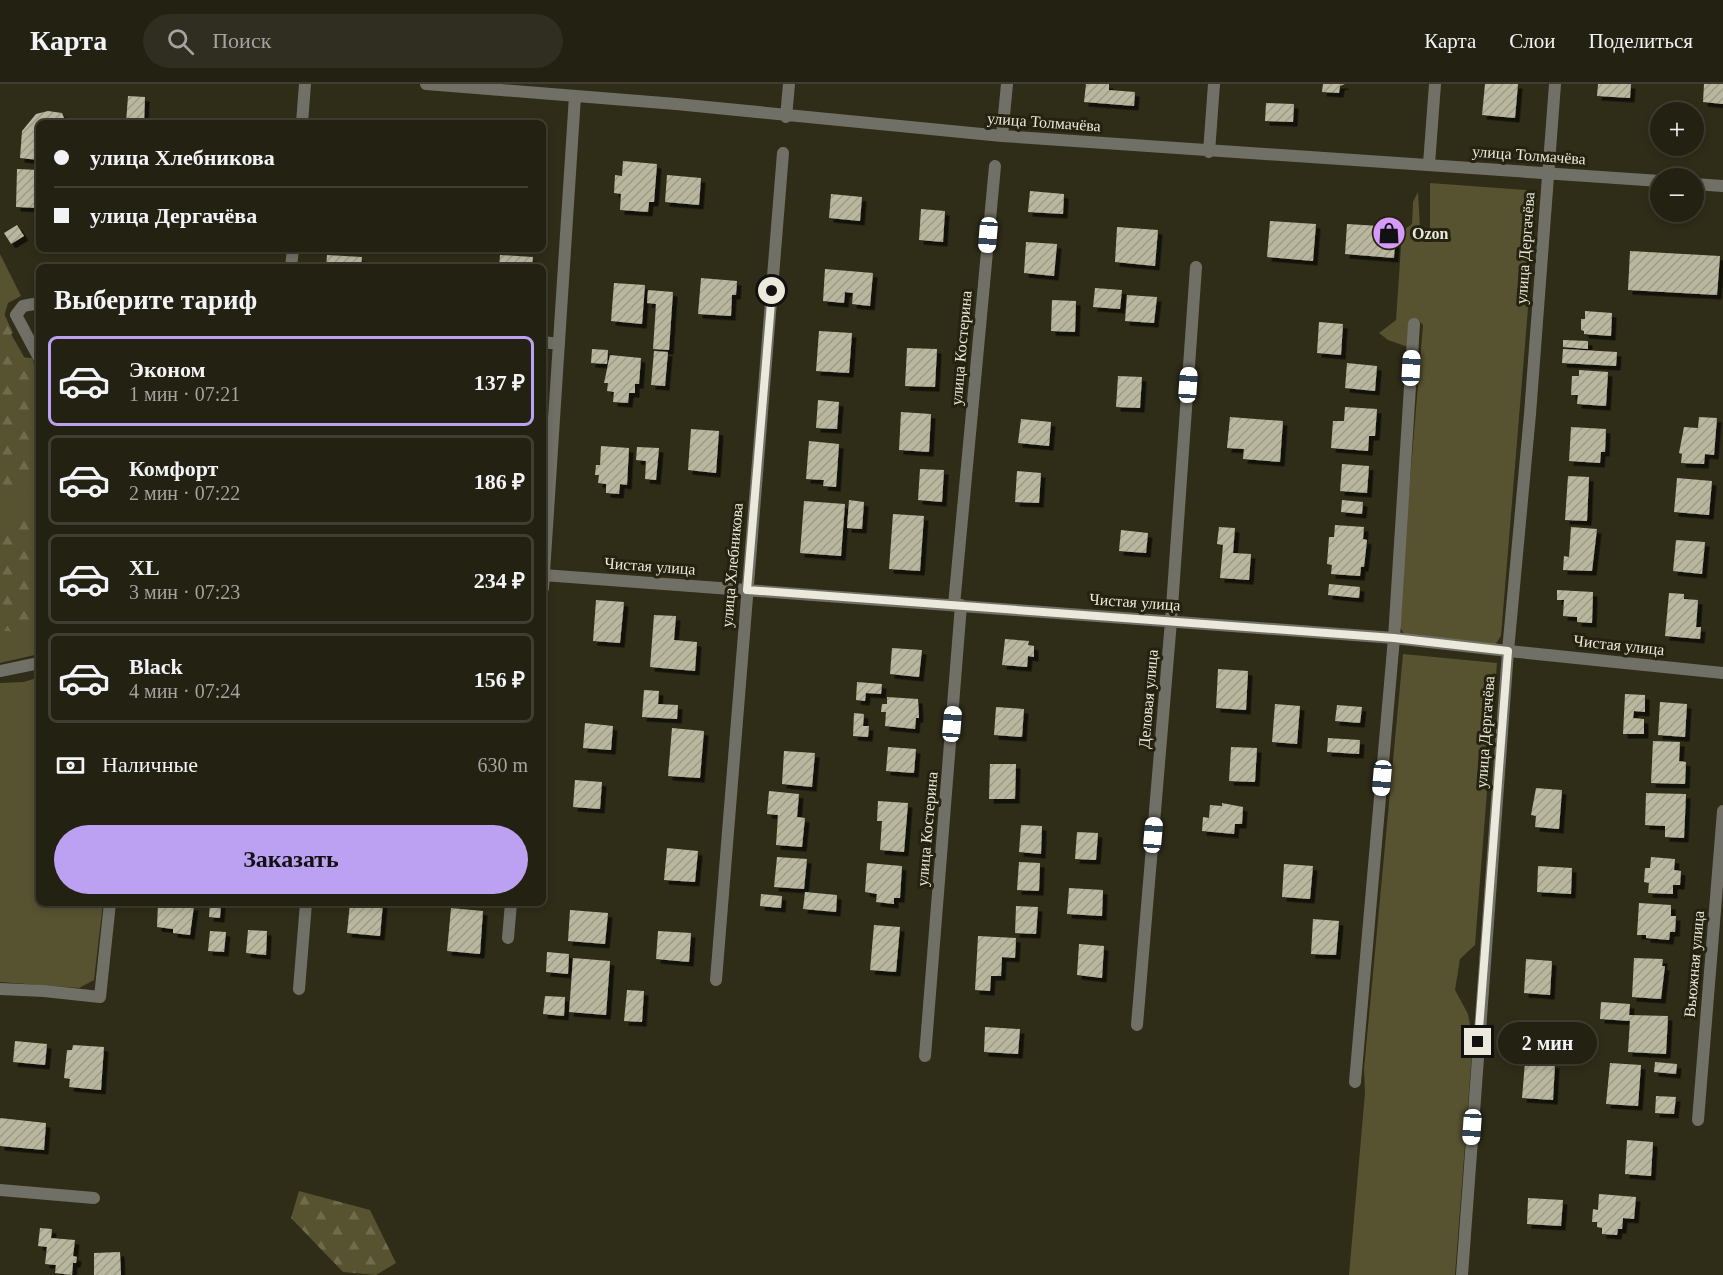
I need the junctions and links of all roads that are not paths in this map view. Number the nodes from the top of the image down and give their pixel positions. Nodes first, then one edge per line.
1 (305, 84) edge
2 (426, 84) edge
3 (789, 84) edge
4 (1006, 84) edge
5 (1214, 84) edge
6 (1435, 84) edge
7 (1555, 84) edge
8 (575, 96) junction
9 (786, 117) junction
10 (302, 120) edge
11 (1002, 136) junction
12 (1209, 152) junction
13 (783, 153) dead end
14 (1429, 164) junction
15 (995, 166) dead end
16 (1546, 173) junction
17 (1650, 180) edge
18 (1704, 185) edge
19 (1723, 186) edge
20 (1196, 267) dead end
21 (36, 304) edge
22 (1414, 324) dead end
23 (546, 342) edge
24 (559, 344) junction
25 (36, 352) edge
26 (546, 535) edge
27 (546, 579) edge
28 (747, 590) junction
29 (957, 605) junction
30 (1171, 621) junction
31 (1394, 638) junction
32 (1508, 651) junction
33 (36, 664) edge
34 (0, 671) edge
35 (1723, 673) edge
36 (1723, 811) edge
37 (110, 906) edge
38 (306, 906) edge
39 (511, 906) edge
40 (508, 938) dead end
41 (716, 980) dead end
42 (0, 989) edge
43 (299, 989) dead end
44 (1137, 1025) dead end
45 (925, 1056) dead end
46 (1355, 1082) dead end
47 (1698, 1119) dead end
48 (0, 1190) edge
49 (94, 1198) dead end
50 (1462, 1275) edge

1 - 10 street
2 - 8 street, улица Толмачёва
3 - 9 street
4 - 11 street
5 - 12 street
6 - 14 street
7 - 16 street, улица Дергачёва
8 - 9 street, улица Толмачёва
8 - 24 street
9 - 11 street, улица Толмачёва
11 - 12 street, улица Толмачёва
12 - 14 street, улица Толмачёва
13 - 28 street, улица Хлебникова
14 - 16 street, улица Толмачёва
15 - 29 street, улица Костерина
16 - 17 street, улица Толмачёва
16 - 32 street, улица Дергачёва
18 - 19 street
20 - 30 street, Деловая улица
21 - 25 street
22 - 31 street
23 - 24 street
24 - 26 street
27 - 28 street, Чистая улица
28 - 29 street, Чистая улица
28 - 41 street, улица Хлебникова
29 - 30 street, Чистая улица
29 - 45 street, улица Костерина
30 - 31 street, Чистая улица
30 - 44 street, Деловая улица
31 - 32 street, Чистая улица
31 - 46 street
32 - 35 street, Чистая улица
32 - 50 street, улица Дергачёва
33 - 34 street
36 - 47 street, Вьюжная улица
37 - 42 street
38 - 43 street
39 - 40 street
48 - 49 street

